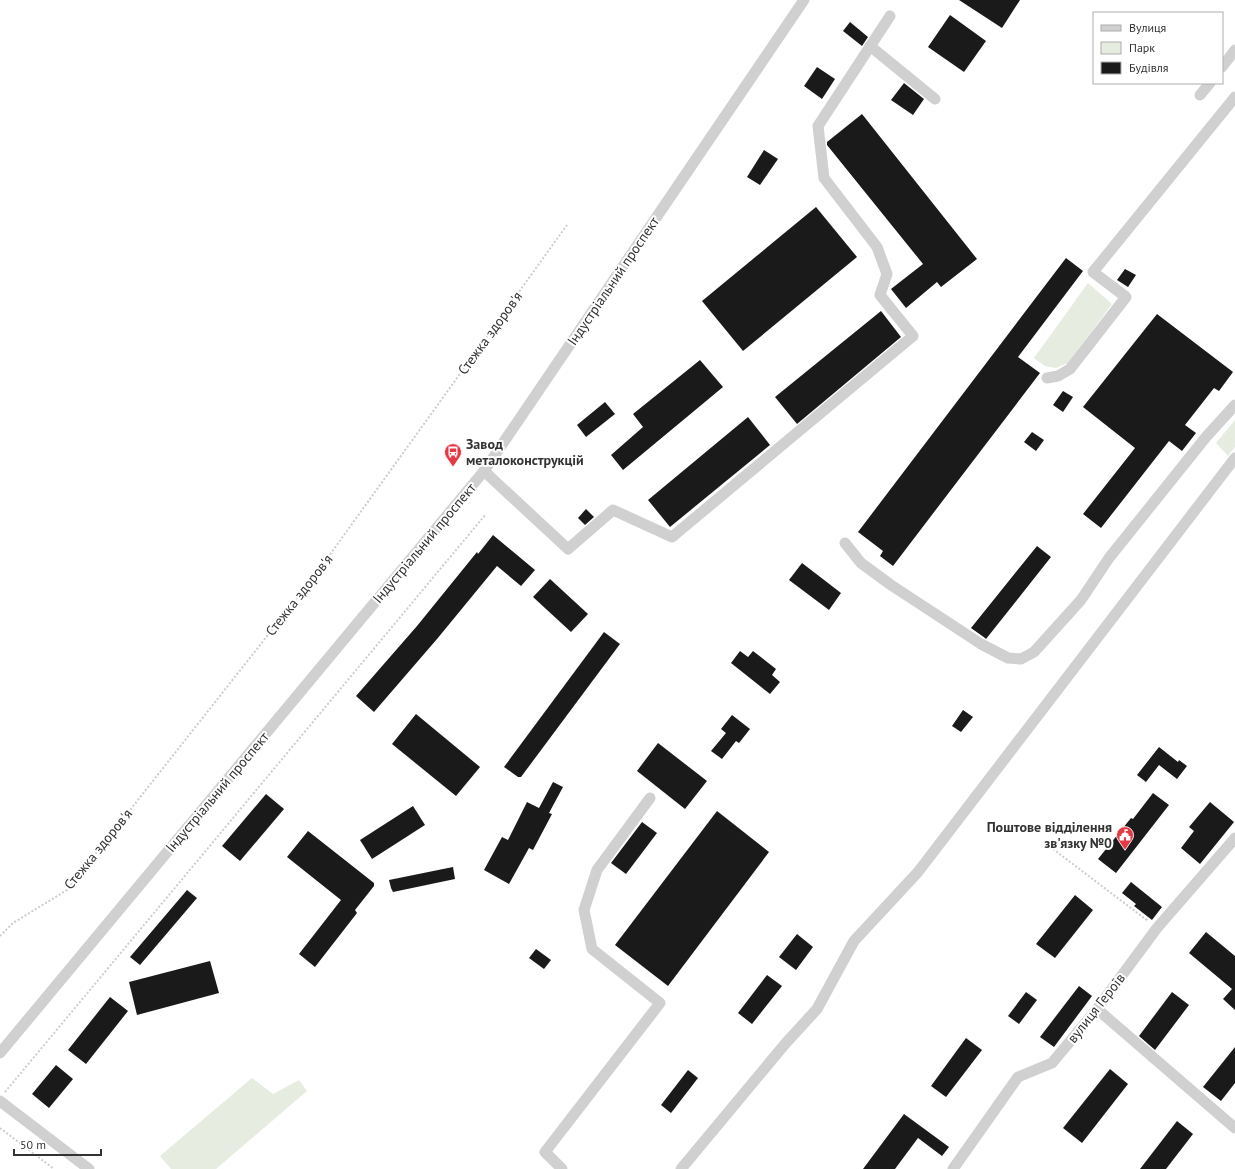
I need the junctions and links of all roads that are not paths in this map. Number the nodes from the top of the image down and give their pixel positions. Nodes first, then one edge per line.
1 (804, 0) edge
2 (890, 16) dead end
3 (870, 46) junction
4 (1235, 50) edge
5 (1223, 66) edge
6 (1209, 84) edge
7 (1200, 95) dead end
8 (1235, 97) edge
9 (935, 99) dead end
10 (1047, 378) dead end
11 (1235, 404) edge
12 (1235, 458) edge
13 (484, 471) junction
14 (845, 543) dead end
15 (650, 798) dead end
16 (1235, 838) edge
17 (1097, 1009) junction
18 (0, 1054) edge
19 (0, 1101) edge
20 (1235, 1128) edge
21 (90, 1169) edge
22 (562, 1169) edge
23 (681, 1169) edge
24 (953, 1169) edge

1 - 13 street, Індустріальний проспект
2 - 3 street
3 - 9 street
3 - 13 street
4 - 5 street
6 - 7 street
8 - 10 street
11 - 14 street
12 - 23 street
13 - 18 street, Індустріальний проспект
15 - 22 street
16 - 17 street, вулиця Героїв
17 - 20 street
17 - 24 street, вулиця Героїв
19 - 21 street

